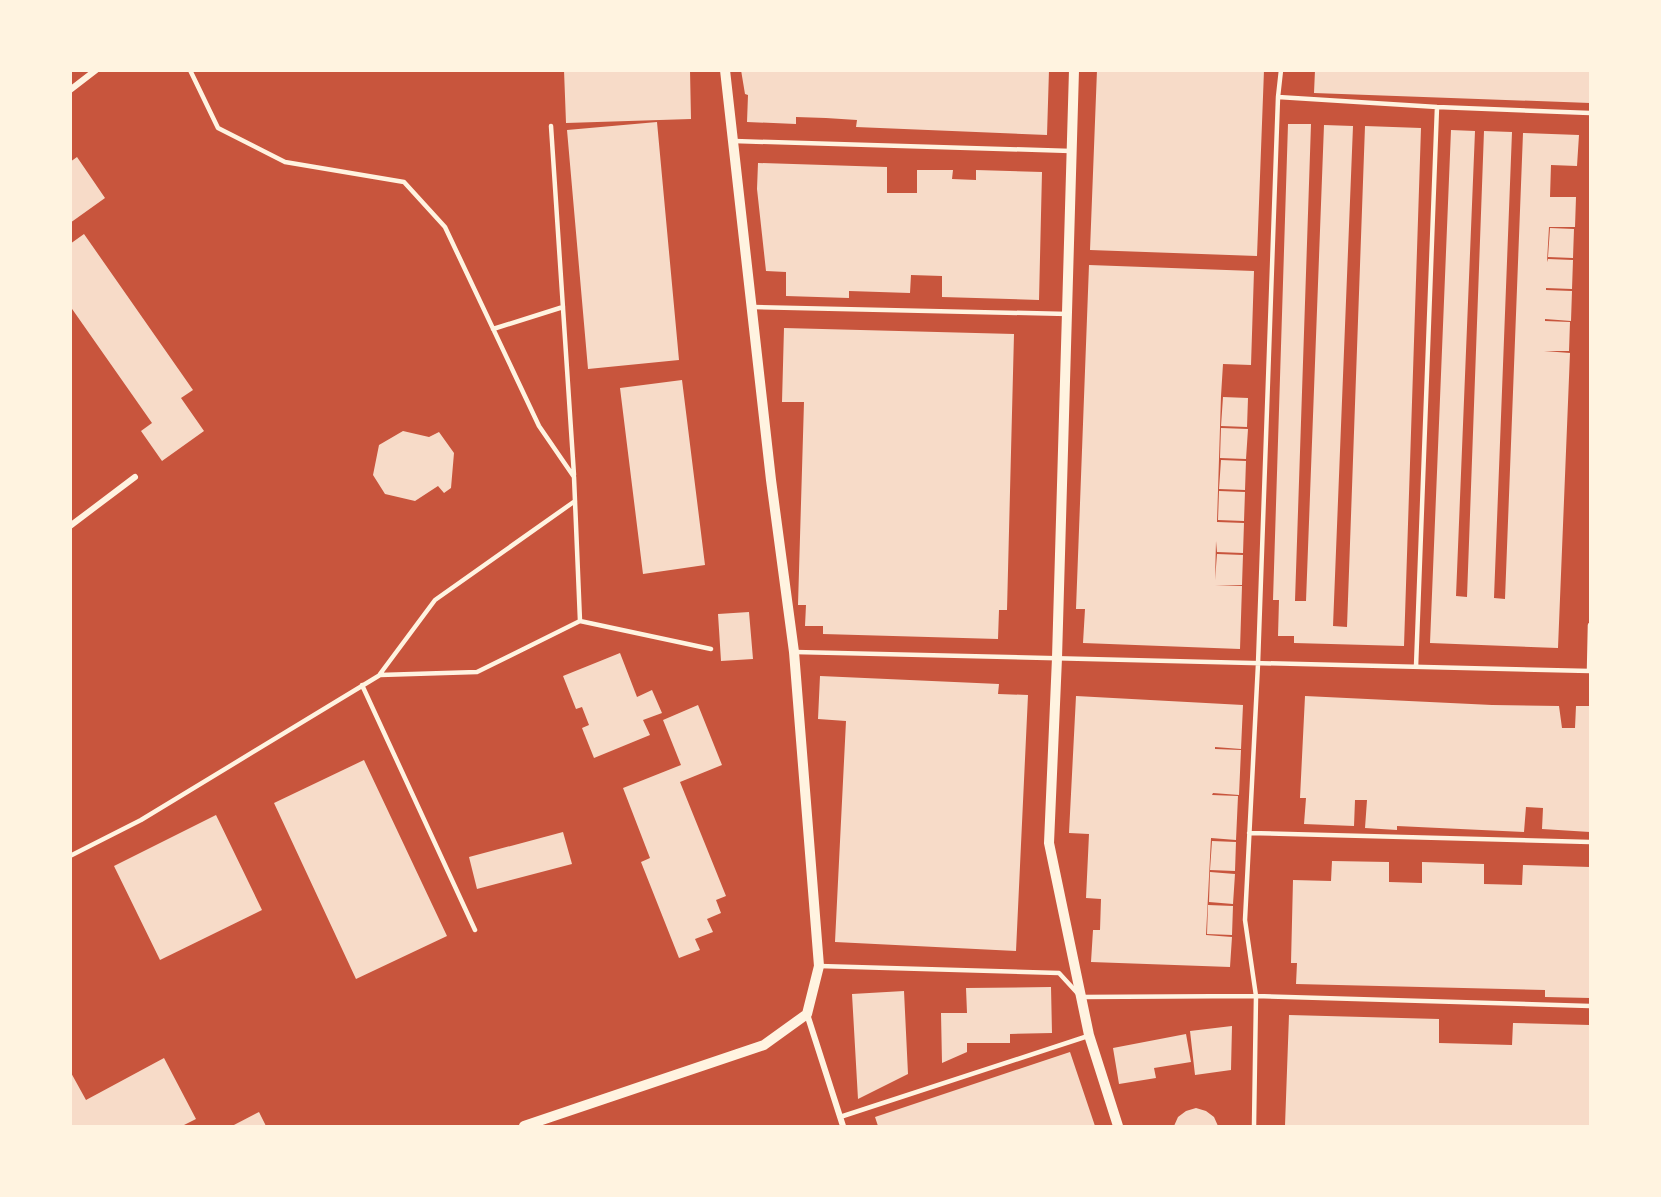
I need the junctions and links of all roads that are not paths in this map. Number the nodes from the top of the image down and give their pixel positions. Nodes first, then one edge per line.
1 (96, 70) edge
2 (190, 70) edge
3 (725, 70) edge
4 (1074, 70) edge
5 (1281, 70) edge
6 (70, 90) edge
7 (1278, 97) junction
8 (1437, 107) junction
9 (1590, 113) edge
10 (551, 126) dead end
11 (733, 141) junction
12 (1071, 150) junction
13 (563, 307) junction
14 (753, 307) junction
15 (1068, 314) junction
16 (494, 329) junction
17 (135, 477) dead end
18 (574, 477) junction
19 (575, 501) junction
20 (70, 526) edge
21 (580, 621) junction
22 (1590, 625) edge
23 (711, 649) dead end
24 (794, 652) junction
25 (1057, 658) junction
26 (1258, 664) junction
27 (1416, 667) junction
28 (1590, 670) edge
29 (380, 675) junction
30 (362, 686) junction
31 (1250, 833) junction
32 (1590, 842) edge
33 (70, 856) edge
34 (475, 930) dead end
35 (819, 966) junction
36 (1256, 996) junction
37 (1081, 997) junction
38 (1590, 1006) edge
39 (807, 1014) junction
40 (1089, 1035) junction
41 (840, 1117) junction
42 (524, 1126) edge
43 (843, 1126) edge
44 (1118, 1126) edge
45 (1254, 1126) edge

1 - 6 street
2 - 16 lane
3 - 11 street
4 - 12 street
5 - 7 lane
7 - 8 lane
7 - 26 lane
8 - 9 lane
8 - 27 lane
10 - 13 lane
11 - 12 lane
11 - 14 street
12 - 15 street
13 - 16 lane
13 - 18 lane
14 - 15 lane
14 - 24 street
15 - 25 street
16 - 18 lane
17 - 20 street
18 - 19 lane
19 - 21 lane
19 - 29 lane
21 - 23 lane
21 - 29 lane
22 - 28 lane
24 - 25 lane
24 - 35 street
25 - 26 lane
25 - 37 street
26 - 27 lane
26 - 31 lane
27 - 28 lane
29 - 30 lane
30 - 33 lane
30 - 34 lane
31 - 32 lane
31 - 36 lane
35 - 37 lane
35 - 39 street
36 - 37 lane
36 - 38 lane
36 - 45 lane
37 - 40 street
39 - 41 street
39 - 42 street
40 - 41 lane
40 - 44 street
41 - 43 street

